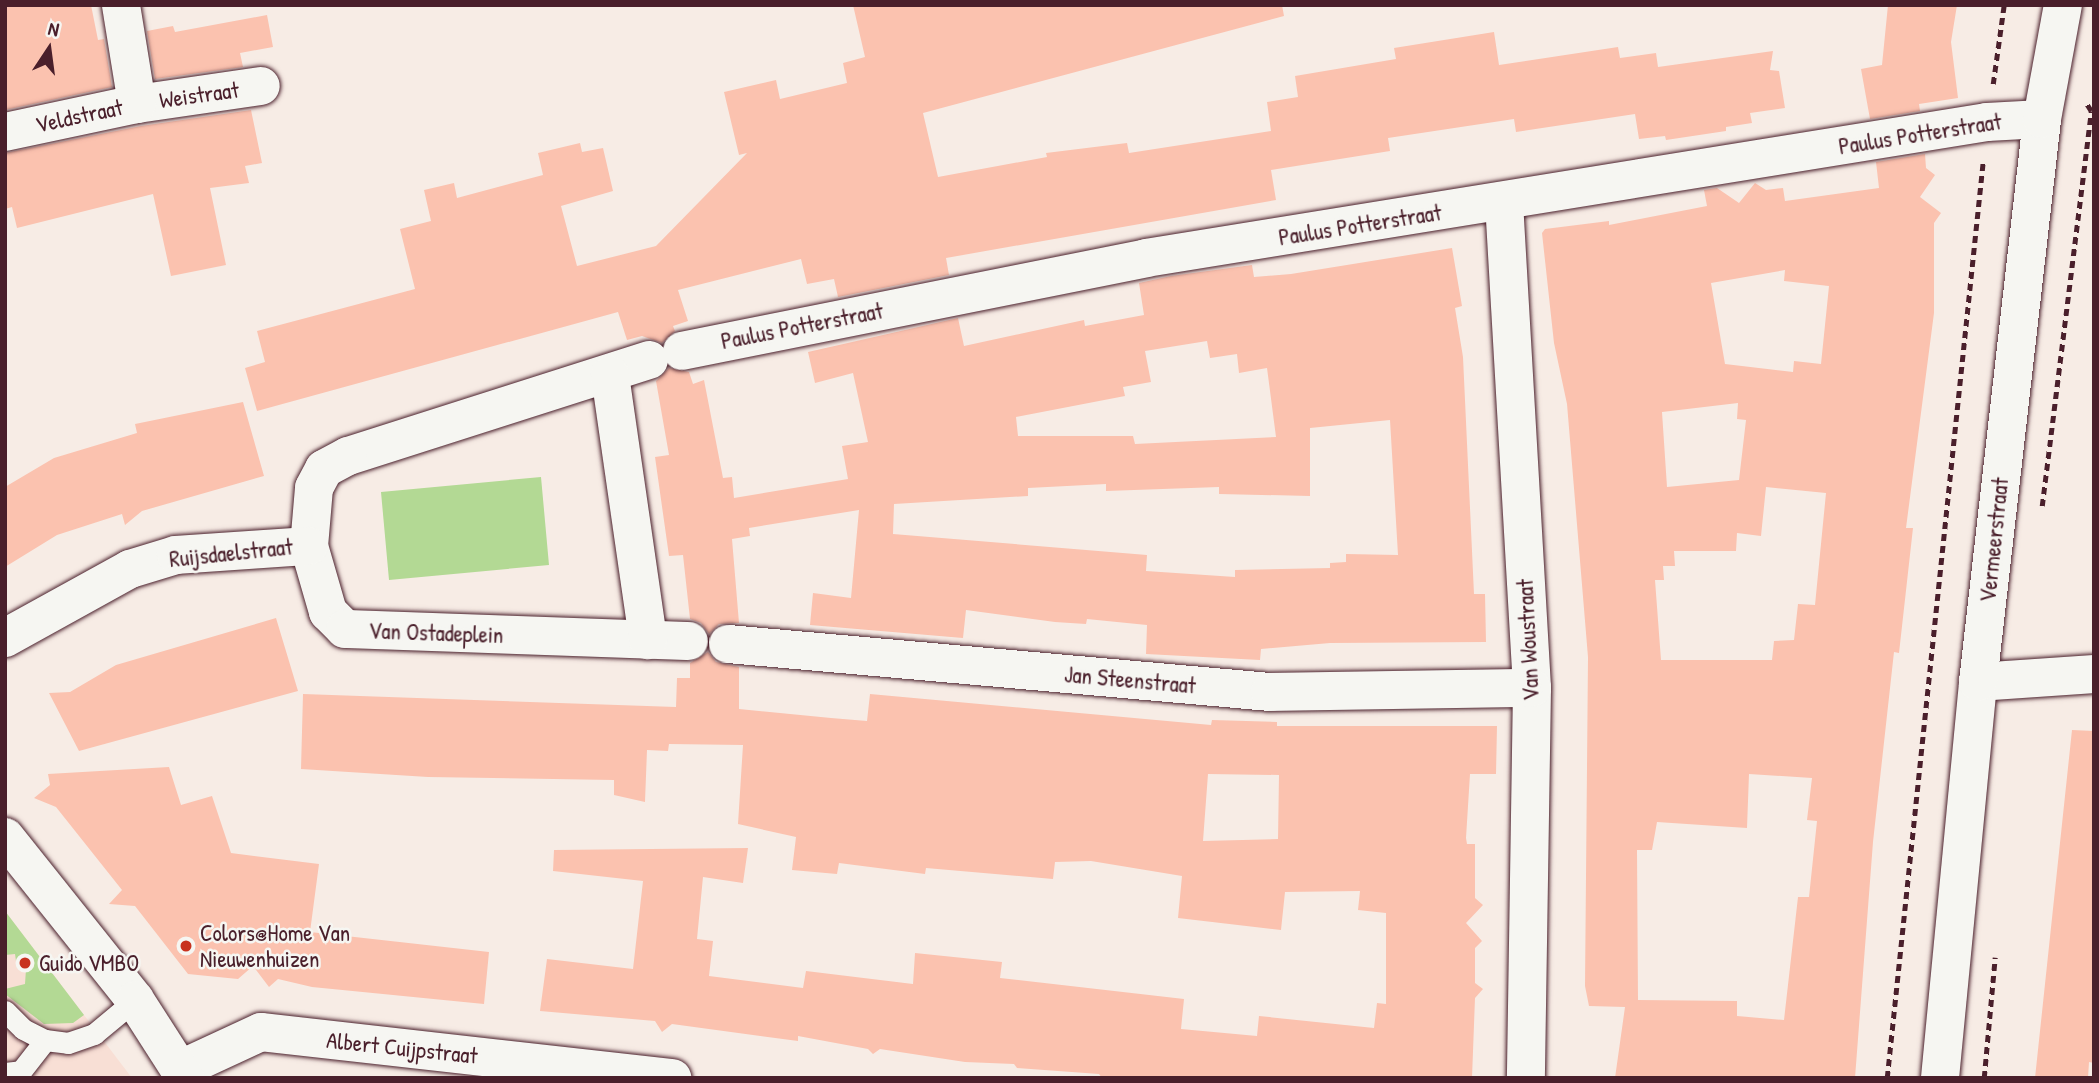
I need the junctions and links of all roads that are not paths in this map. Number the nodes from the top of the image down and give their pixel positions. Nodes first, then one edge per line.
1 (121, 5) edge
2 (2063, 5) edge
3 (261, 86) dead end
4 (137, 104) junction
5 (2042, 119) junction
6 (5, 132) edge
7 (1504, 202) junction
8 (610, 375) junction
9 (309, 546) junction
10 (5, 638) edge
11 (648, 640) junction
12 (689, 641) dead end
13 (728, 644) dead end
14 (2094, 674) edge
15 (1978, 682) junction
16 (1532, 688) junction
17 (5, 837) edge
18 (135, 1000) junction
19 (5, 1011) edge
20 (45, 1040) junction
21 (5, 1073) edge
22 (183, 1073) edge
23 (672, 1078) edge
24 (1526, 1078) edge
25 (1940, 1078) edge

1 - 4 street, Veldstraat
2 - 5 street, Vermeerstraat
3 - 4 street, Weistraat
4 - 6 street, Veldstraat
5 - 7 street, Paulus Potterstraat
5 - 15 street, Vermeerstraat
7 - 8 street, Paulus Potterstraat
7 - 16 street, Van Woustraat
8 - 9 street, Van Ostadeplein
8 - 11 street
9 - 10 street, Ruijsdaelstraat
9 - 11 street, Van Ostadeplein
11 - 12 street
13 - 16 street, Jan Steenstraat
14 - 15 street
15 - 25 street, Vermeerstraat
16 - 24 street, Van Woustraat
17 - 18 street
18 - 20 lane
18 - 22 street
19 - 20 lane
20 - 21 lane
22 - 23 street, Albert Cuijpstraat

